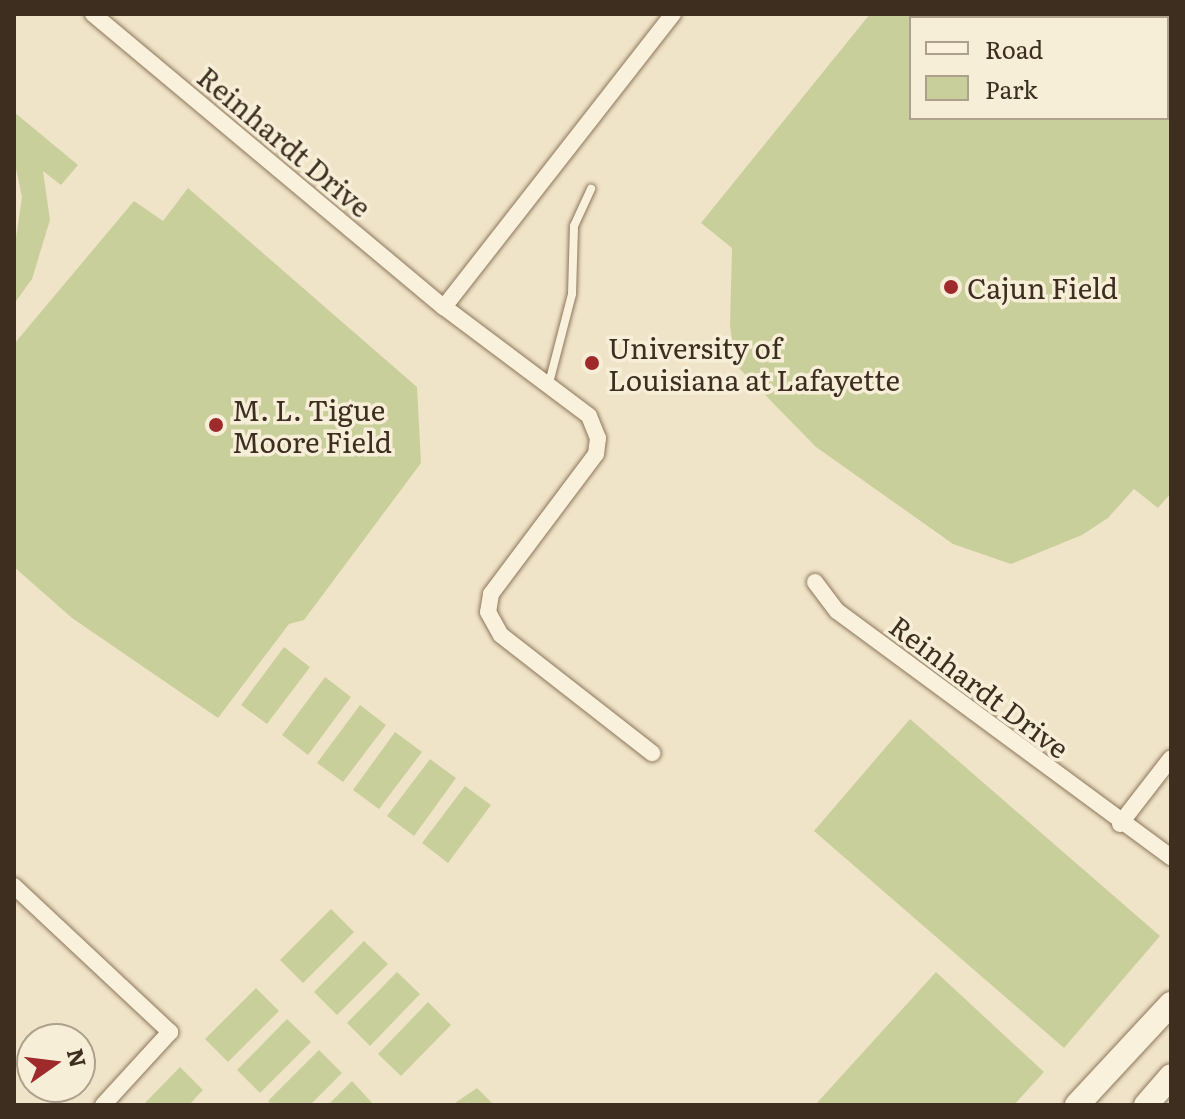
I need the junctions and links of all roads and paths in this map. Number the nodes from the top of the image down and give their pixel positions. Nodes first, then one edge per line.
1 (93, 14) edge
2 (673, 14) edge
3 (591, 189) dead end
4 (444, 307) junction
5 (549, 383) junction
6 (815, 582) dead end
7 (652, 753) dead end
8 (1171, 758) edge
9 (1120, 824) junction
10 (1171, 857) edge
11 (14, 886) edge
12 (1171, 1004) edge
13 (1171, 1076) edge
14 (103, 1105) edge
15 (1077, 1105) edge
16 (1146, 1105) edge

1 - 4 street, Reinhardt Drive
2 - 4 street
3 - 5 lane
4 - 5 street, Reinhardt Drive
5 - 7 street, Reinhardt Drive
6 - 9 street, Reinhardt Drive
8 - 9 street
9 - 10 street, Reinhardt Drive
11 - 14 street
12 - 15 street
13 - 16 street

